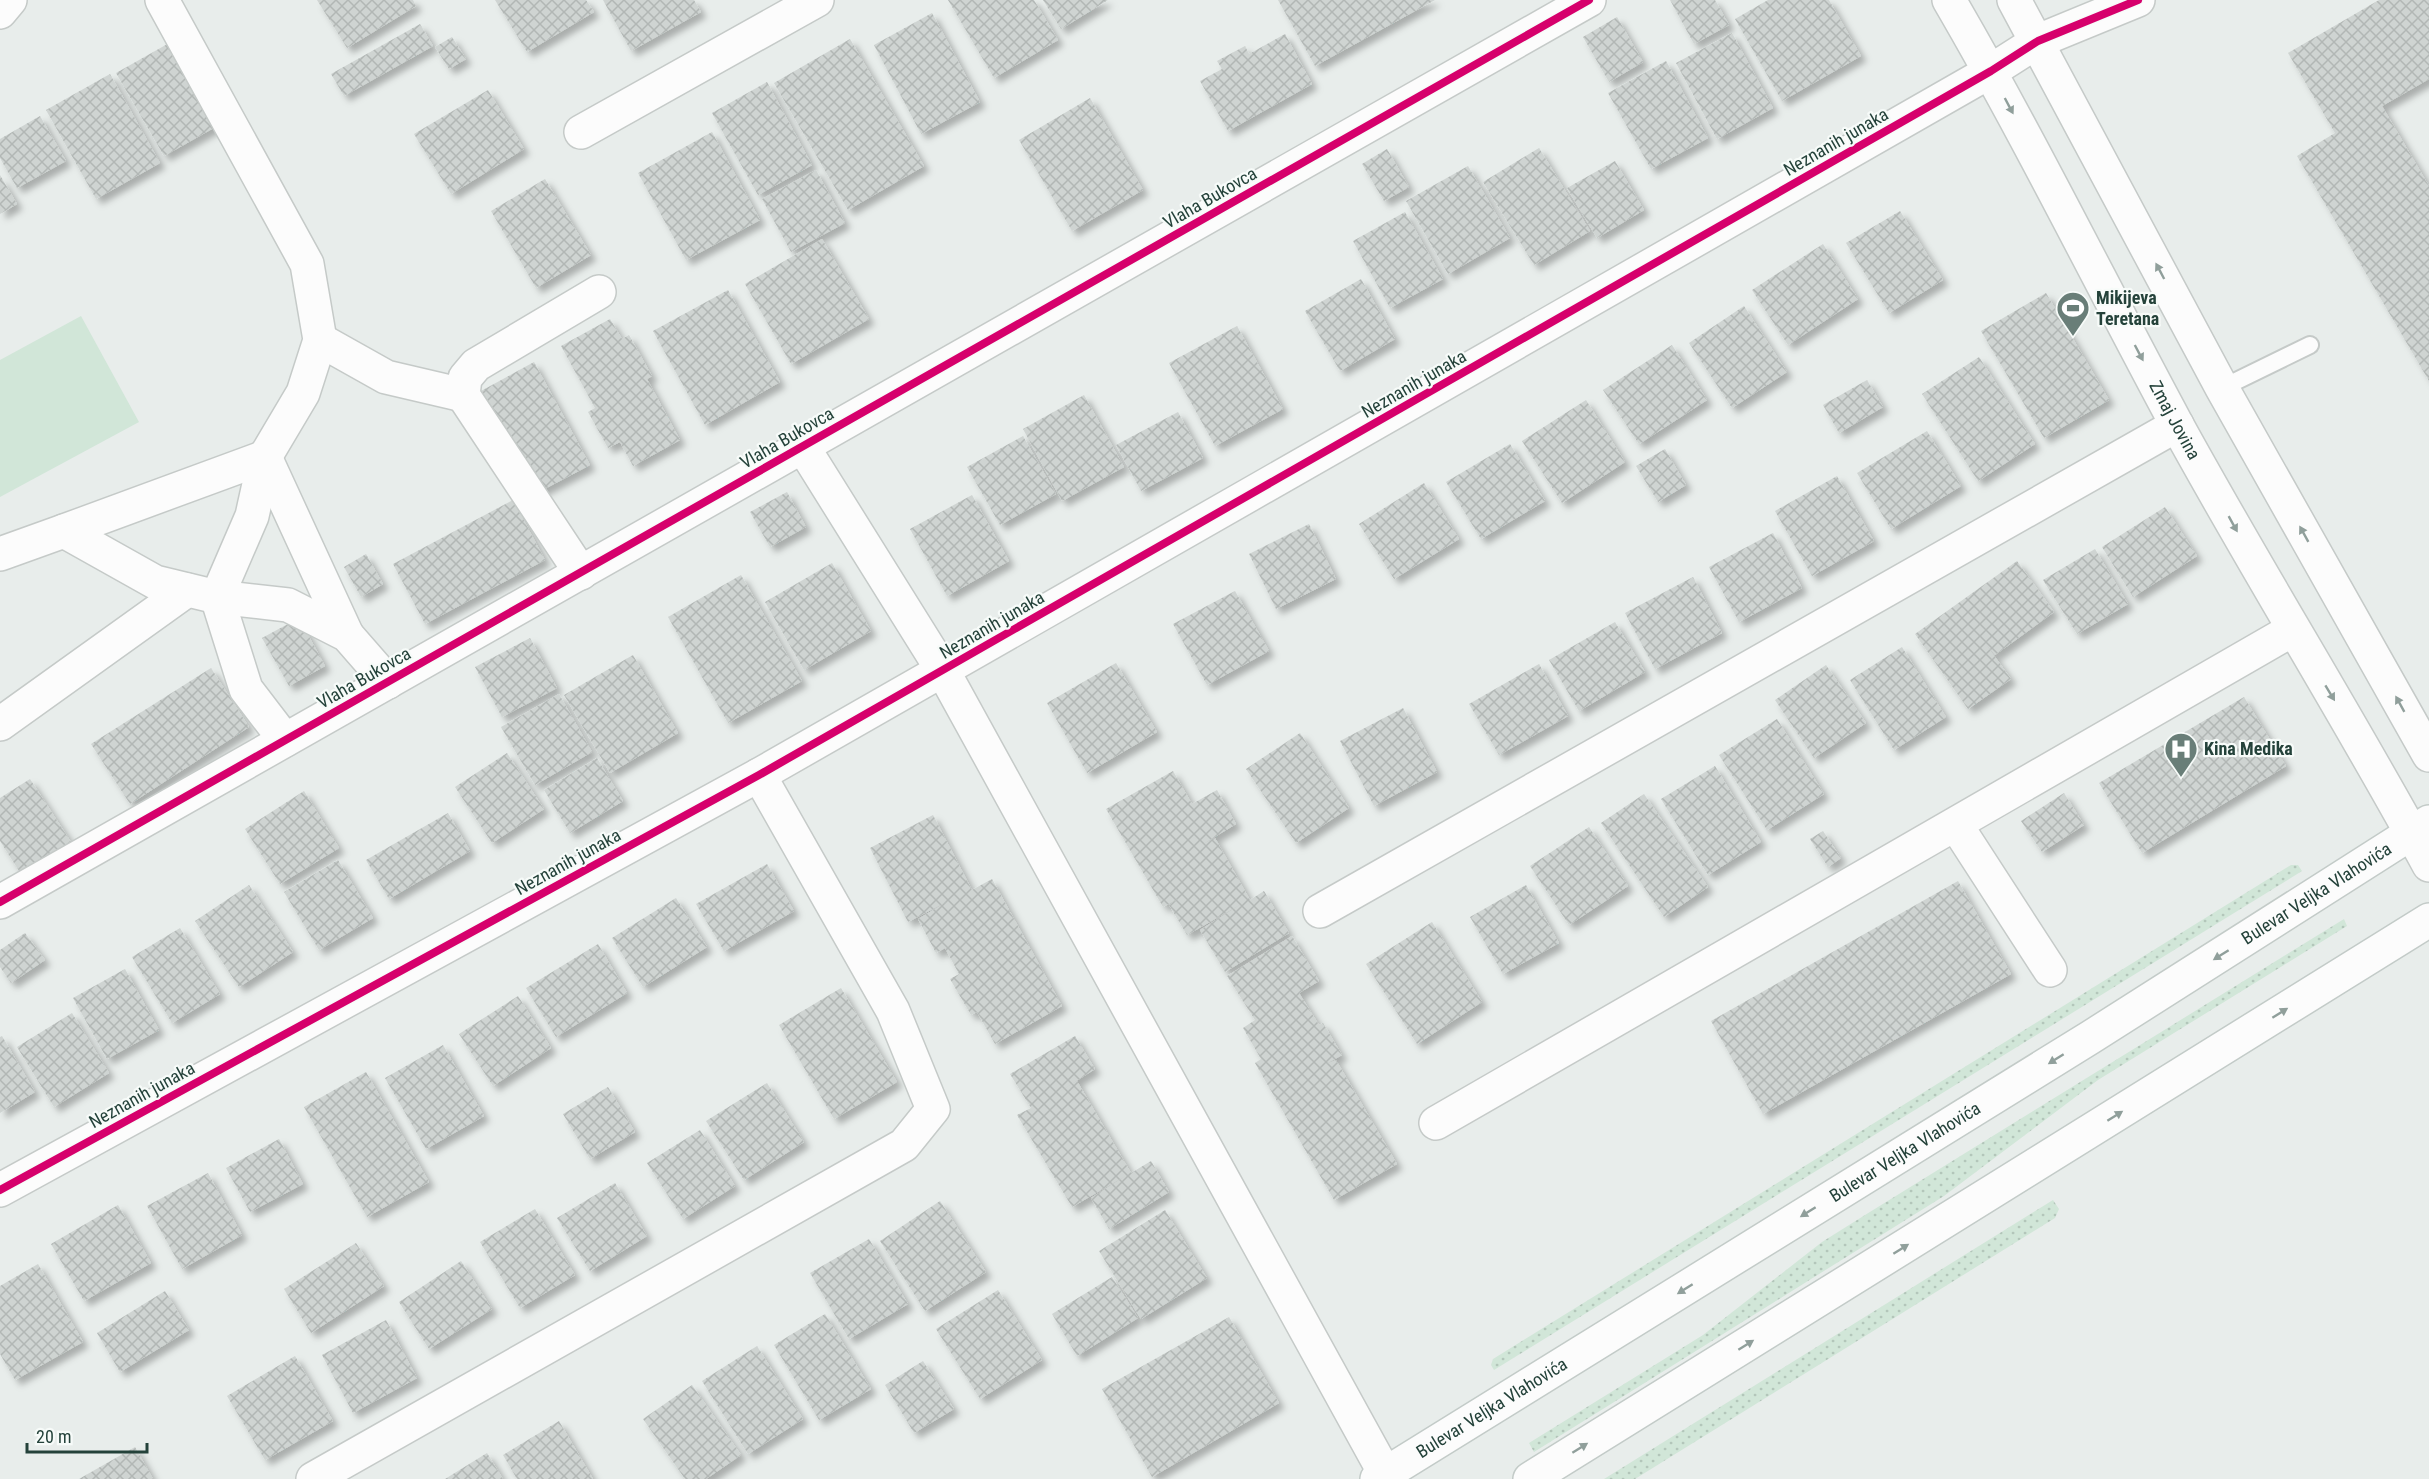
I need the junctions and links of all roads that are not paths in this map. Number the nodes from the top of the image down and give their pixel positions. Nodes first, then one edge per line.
1 (9, 0) edge
2 (162, 0) edge
3 (817, 0) edge
4 (1589, 0) edge
5 (1949, 0) edge
6 (2014, 0) edge
7 (2138, 0) edge
8 (0, 12) edge
9 (2038, 41) junction
10 (1990, 71) junction
11 (581, 132) dead end
12 (599, 292) dead end
13 (320, 340) junction
14 (2310, 345) dead end
15 (2222, 388) junction
16 (463, 395) junction
17 (2177, 425) junction
18 (803, 447) junction
19 (265, 457) junction
20 (64, 531) junction
21 (0, 554) edge
22 (581, 573) junction
23 (202, 594) junction
24 (2292, 630) junction
25 (347, 635) junction
26 (943, 671) junction
27 (388, 682) junction
28 (0, 724) edge
29 (285, 741) junction
30 (2429, 755) edge
31 (759, 775) junction
32 (1956, 825) junction
33 (2420, 828) edge
34 (2429, 865) edge
35 (0, 903) edge
36 (1320, 911) dead end
37 (2429, 920) edge
38 (2050, 970) dead end
39 (1436, 1123) dead end
40 (0, 1190) edge
41 (1383, 1477) edge
42 (313, 1479) edge
43 (1530, 1479) edge

1 - 8 street
2 - 13 street
3 - 11 street
4 - 18 street, Vlaha Bukovca
5 - 10 street, Zmaj Jovina
6 - 9 street
7 - 9 street, Neznanih junaka
9 - 10 street, Neznanih junaka
15 -> 9 street
10 -> 17 street, Zmaj Jovina
10 - 26 street, Neznanih junaka
12 - 16 street
13 - 16 street
13 - 19 street
14 - 15 lane
30 -> 15 street
16 - 22 street
17 -> 24 street, Zmaj Jovina
17 - 36 street
18 - 22 street, Vlaha Bukovca
18 - 26 street
19 - 20 street
19 - 23 street
19 - 25 street
20 - 21 street
20 - 23 street
22 - 27 street, Vlaha Bukovca
23 - 25 street
23 - 28 street
23 - 29 street
24 - 32 street
24 -> 33 street, Zmaj Jovina
25 - 27 street
26 - 31 street, Neznanih junaka
26 - 41 street
27 - 29 street, Vlaha Bukovca
29 - 35 street, Vlaha Bukovca
31 - 40 street, Neznanih junaka
31 - 42 street
32 - 38 street
32 - 39 street
33 - 34 street, Zmaj Jovina
33 -> 41 street, Bulevar Veljka Vlahovića
43 -> 37 street

